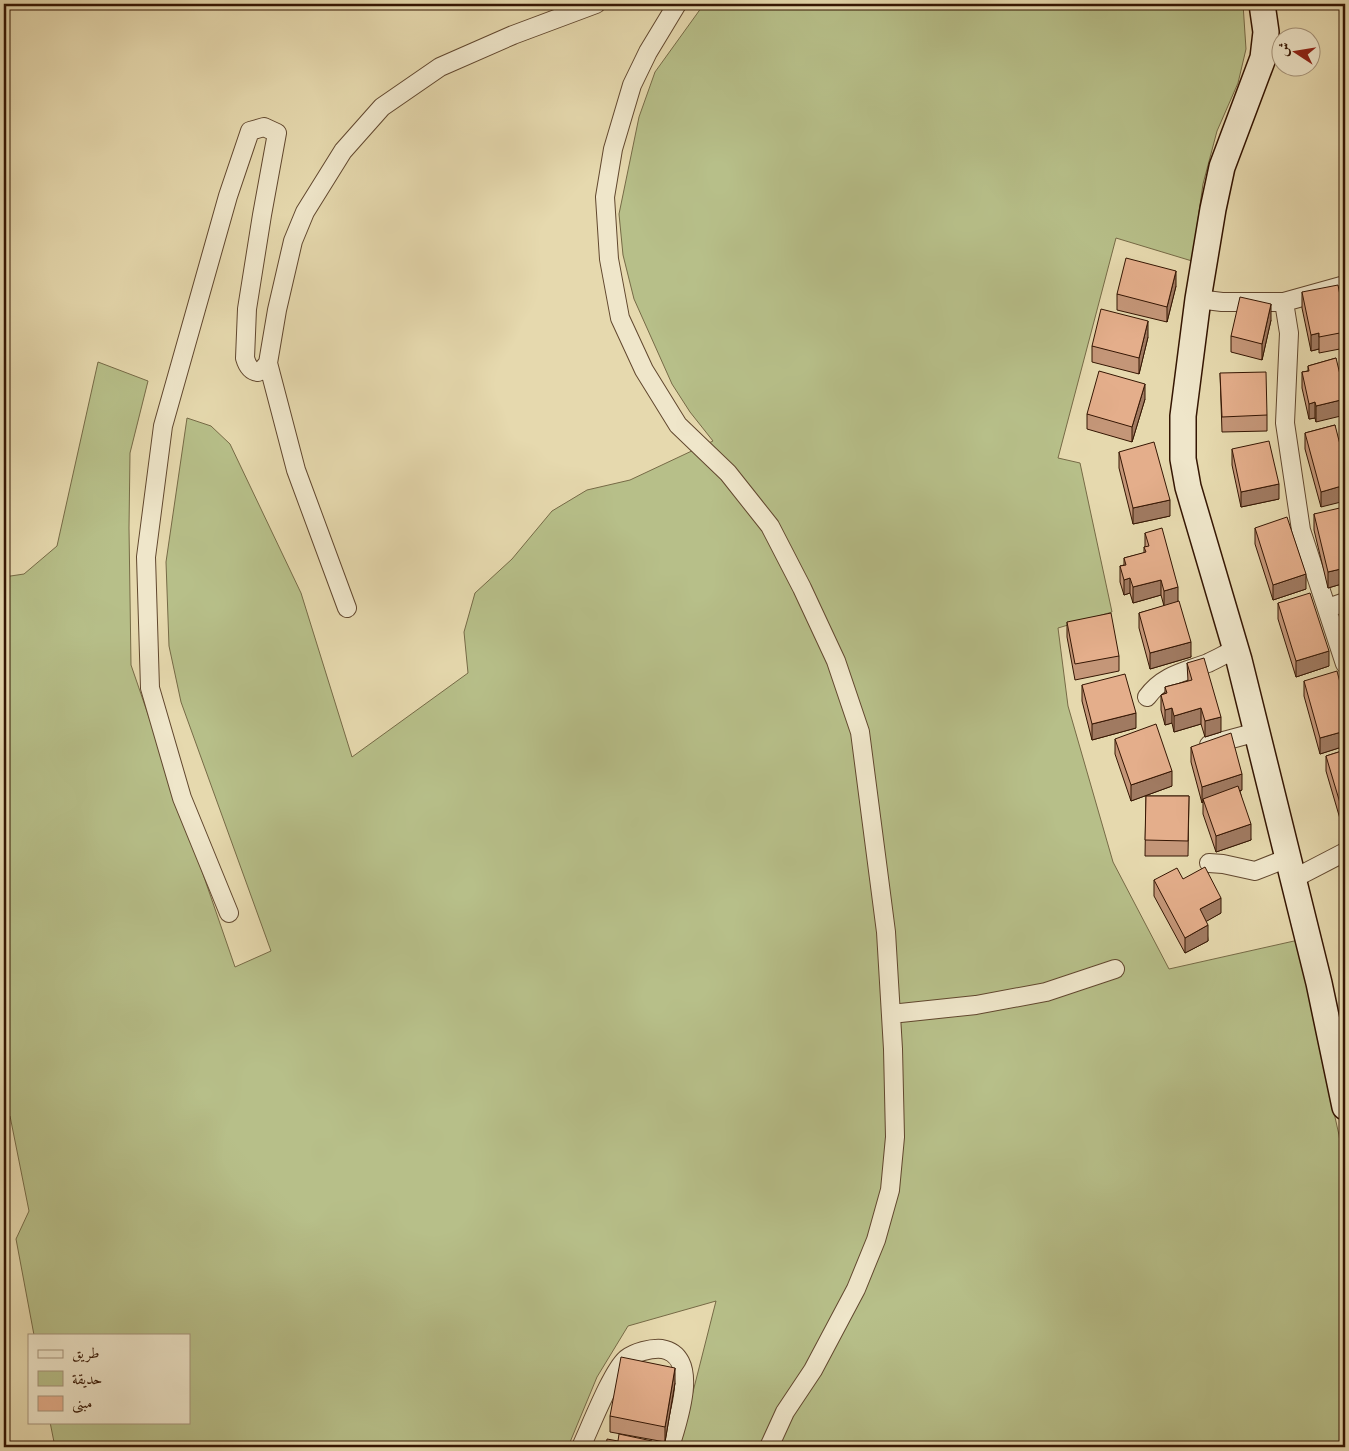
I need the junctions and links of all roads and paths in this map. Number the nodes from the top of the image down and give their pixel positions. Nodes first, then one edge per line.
1 (596, 4) edge
2 (677, 4) edge
3 (1262, 4) edge
4 (1345, 285) edge
5 (1198, 299) junction
6 (1284, 302) junction
7 (268, 363) junction
8 (1345, 602) edge
9 (347, 608) dead end
10 (1328, 608) junction
11 (1236, 649) junction
12 (1345, 664) edge
13 (1147, 697) dead end
14 (1257, 732) junction
15 (1194, 749) edge
16 (1345, 852) edge
17 (1208, 863) dead end
18 (1291, 868) junction
19 (229, 913) dead end
20 (1115, 969) dead end
21 (890, 1014) junction
22 (1345, 1107) edge
23 (581, 1447) edge
24 (670, 1447) edge
25 (769, 1447) edge

1 - 7 street
2 - 21 street
3 - 5 street
4 - 6 street
5 - 6 street
5 - 11 street
6 - 10 street
7 - 9 street
7 - 19 street
8 - 10 street
10 - 12 street
11 - 13 street
11 - 14 street
14 - 15 street
14 - 18 street
16 - 18 street
17 - 18 street
18 - 22 street
20 - 21 street
21 - 25 street
23 - 24 street

